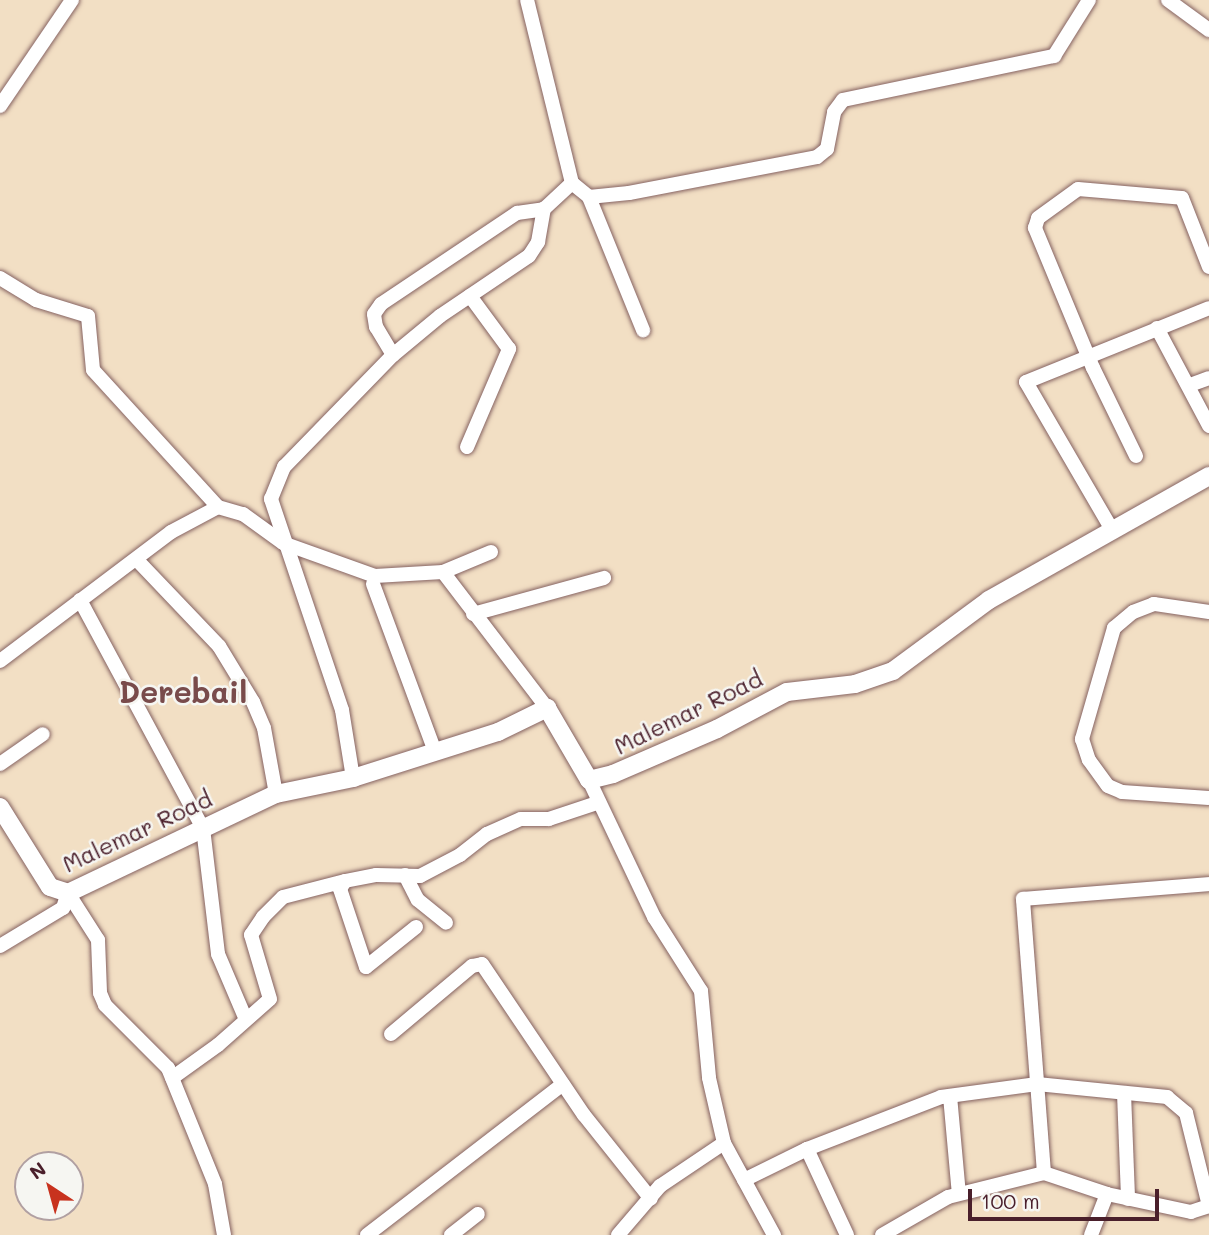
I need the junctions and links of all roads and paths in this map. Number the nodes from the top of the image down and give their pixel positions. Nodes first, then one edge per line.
1 (72, 0) edge
2 (527, 0) edge
3 (1089, 0) edge
4 (1168, 0) edge
5 (1209, 30) edge
6 (0, 106) edge
7 (572, 183) junction
8 (589, 197) junction
9 (544, 209) junction
10 (1209, 267) edge
11 (0, 278) edge
12 (470, 296) junction
13 (1209, 308) edge
14 (1157, 328) junction
15 (643, 330) dead end
16 (393, 355) junction
17 (1090, 356) junction
18 (1209, 378) edge
19 (1190, 385) junction
20 (1209, 426) edge
21 (467, 447) dead end
22 (1136, 456) dead end
23 (1209, 476) edge
24 (218, 507) junction
25 (1111, 527) junction
26 (284, 543) junction
27 (491, 552) dead end
28 (136, 560) junction
29 (443, 572) junction
30 (604, 578) dead end
31 (373, 584) dead end
32 (80, 600) junction
33 (1209, 612) edge
34 (473, 614) junction
35 (0, 661) edge
36 (547, 708) junction
37 (43, 734) dead end
38 (435, 752) junction
39 (0, 764) edge
40 (353, 778) junction
41 (589, 780) junction
42 (276, 793) junction
43 (1209, 798) edge
44 (597, 803) junction
45 (0, 807) edge
46 (203, 828) junction
47 (405, 875) junction
48 (345, 881) junction
49 (1209, 884) edge
50 (68, 893) junction
51 (446, 923) dead end
52 (416, 928) dead end
53 (0, 946) edge
54 (244, 1015) dead end
55 (391, 1034) dead end
56 (172, 1078) junction
57 (563, 1084) junction
58 (1037, 1084) junction
59 (1124, 1093) junction
60 (950, 1096) junction
61 (724, 1143) junction
62 (807, 1149) junction
63 (1044, 1173) junction
64 (744, 1180) junction
65 (958, 1194) junction
66 (1107, 1195) junction
67 (651, 1199) junction
68 (1128, 1199) junction
69 (478, 1214) dead end
70 (224, 1235) edge
71 (368, 1235) edge
72 (451, 1235) edge
73 (618, 1235) edge
74 (774, 1235) edge
75 (847, 1235) edge
76 (882, 1235) edge
77 (1091, 1235) edge

1 - 6 street
2 - 7 street
3 - 8 street
4 - 5 street
7 - 8 street
7 - 9 street
8 - 15 street
9 - 12 street
9 - 16 street
10 - 17 street
11 - 24 street
12 - 16 street
12 - 21 street
13 - 14 street
14 - 17 street
14 - 19 street
16 - 26 street
17 - 22 street
17 - 25 street
18 - 19 street
19 - 20 street
23 - 25 street, Malemar Road
24 - 26 street
24 - 28 street
25 - 41 street, Malemar Road
26 - 29 street
26 - 40 street
27 - 29 street
28 - 32 street
28 - 42 street
29 - 34 street
30 - 34 street
31 - 38 street
32 - 35 street
32 - 46 street
33 - 43 street
34 - 36 street
36 - 38 street, Malemar Road
36 - 41 street
37 - 39 street
38 - 40 street, Malemar Road
40 - 42 street, Malemar Road
41 - 44 street
42 - 46 street, Malemar Road
44 - 47 street
44 - 61 street
45 - 50 street, Malemar Road
46 - 50 street, Malemar Road
46 - 54 street
47 - 48 street
47 - 51 street
48 - 52 street
48 - 56 street
49 - 58 street
50 - 53 street
50 - 56 street
55 - 57 street
56 - 70 street
57 - 67 street
57 - 71 street
58 - 59 street
58 - 60 street
58 - 63 street
59 - 68 street
59 - 68 street
60 - 62 street
60 - 65 street
61 - 64 street
61 - 67 street
62 - 64 street
62 - 75 street
63 - 65 street
63 - 66 street
64 - 74 street
65 - 76 street
66 - 68 street
66 - 77 street
67 - 73 street
69 - 72 street

